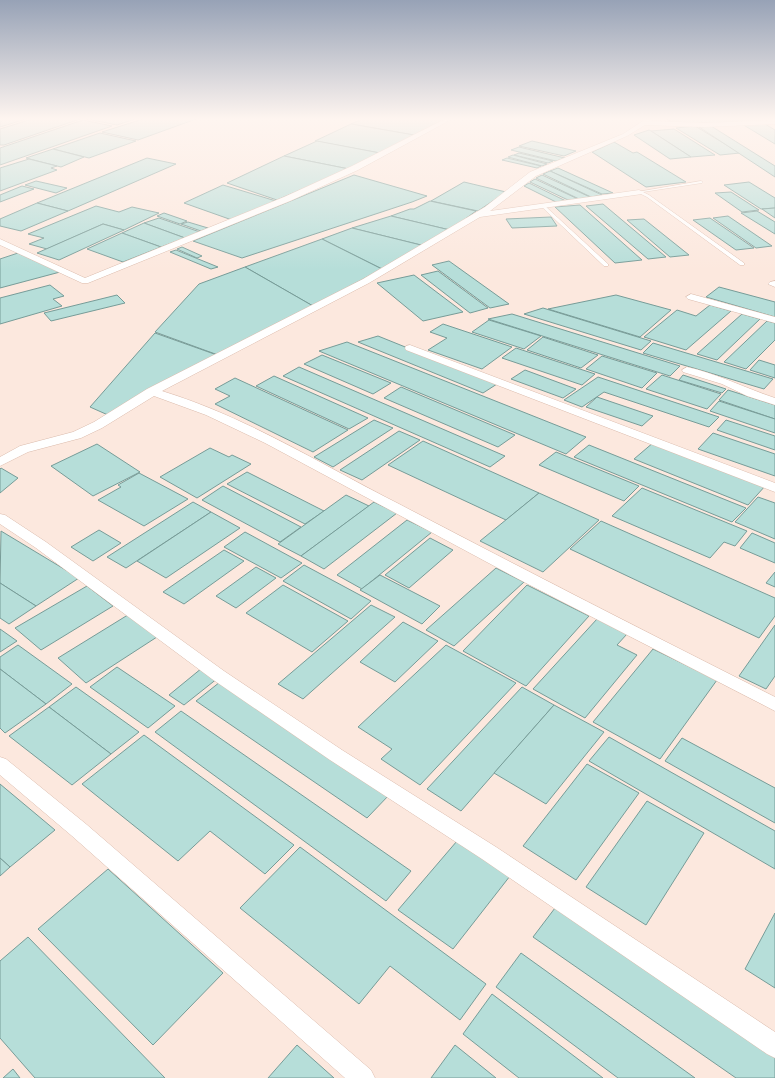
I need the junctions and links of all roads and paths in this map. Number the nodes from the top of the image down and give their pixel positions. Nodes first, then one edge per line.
1 (352, 169) edge
2 (544, 169) edge
3 (701, 182) dead end
4 (639, 192) junction
5 (543, 206) junction
6 (477, 216) junction
7 (0, 242) edge
8 (742, 264) dead end
9 (606, 265) dead end
10 (690, 297) dead end
11 (775, 320) edge
12 (410, 348) dead end
13 (688, 370) dead end
14 (151, 391) junction
15 (775, 402) edge
16 (0, 462) edge
17 (775, 488) edge
18 (0, 518) edge
19 (775, 705) edge
20 (0, 764) edge
21 (775, 1046) edge
22 (363, 1078) edge

1 - 7 street
2 - 6 street
3 - 4 lane
4 - 5 street
4 - 8 lane
5 - 6 street
5 - 9 lane
6 - 14 street
10 - 11 street
12 - 17 street
13 - 15 street
14 - 16 street
14 - 19 street
18 - 21 street
20 - 22 street

